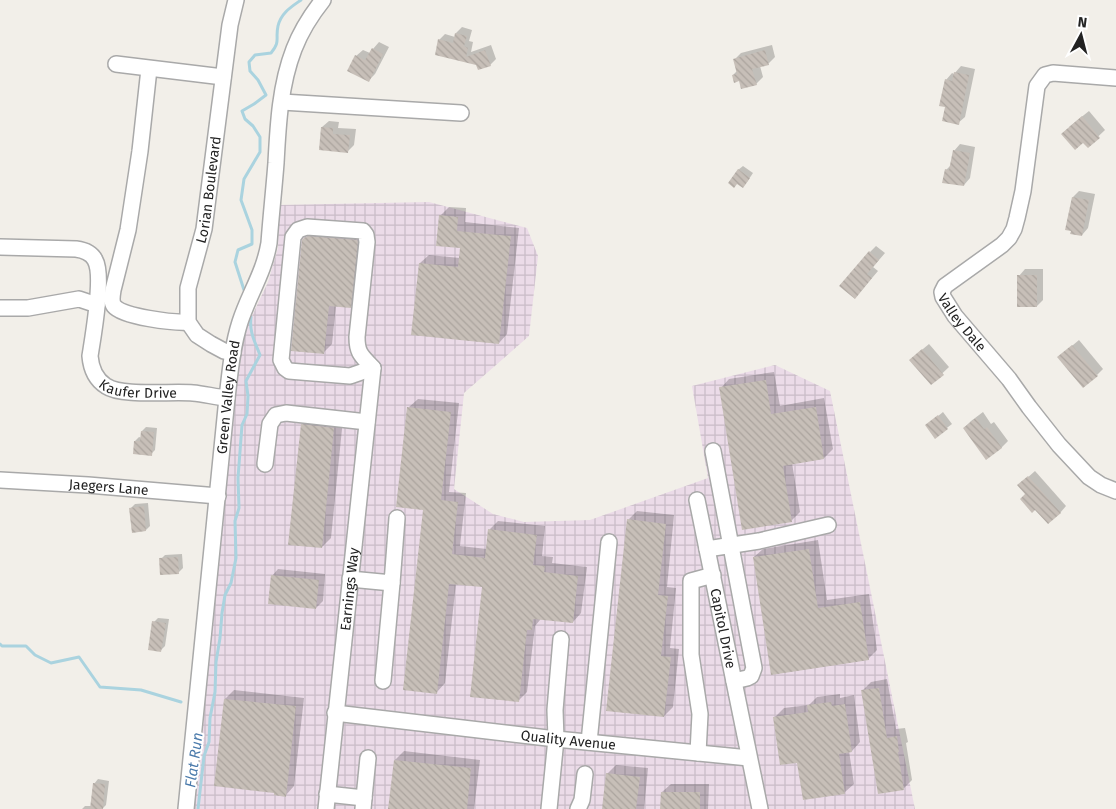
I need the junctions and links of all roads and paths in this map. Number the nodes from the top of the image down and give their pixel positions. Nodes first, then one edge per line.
1 (236, 0) edge
2 (323, 0) edge
3 (116, 64) dead end
4 (149, 68) junction
5 (223, 77) junction
6 (1116, 78) edge
7 (282, 102) junction
8 (462, 113) dead end
9 (0, 247) edge
10 (97, 305) junction
11 (0, 308) edge
12 (188, 322) junction
13 (233, 353) junction
14 (373, 368) junction
15 (227, 398) junction
16 (367, 422) junction
17 (713, 452) dead end
18 (265, 464) dead end
19 (0, 480) edge
20 (1116, 491) edge
21 (218, 496) junction
22 (698, 500) dead end
23 (397, 518) dead end
24 (828, 525) dead end
25 (609, 542) dead end
26 (730, 545) junction
27 (707, 549) junction
28 (712, 576) junction
29 (350, 579) junction
30 (392, 583) junction
31 (740, 598) junction
32 (718, 605) junction
33 (561, 639) dead end
34 (383, 680) dead end
35 (734, 681) junction
36 (335, 712) junction
37 (556, 739) junction
38 (589, 742) junction
39 (698, 753) junction
40 (368, 758) dead end
41 (749, 758) junction
42 (585, 774) dead end
43 (326, 802) edge
44 (364, 803) edge
45 (186, 809) edge
46 (549, 809) edge
47 (578, 809) edge
48 (760, 809) edge

1 - 5 street, Lorian Boulevard
2 - 7 street, Green Valley Road
3 - 4 street
4 - 5 street
4 - 12 street
5 - 12 street, Lorian Boulevard
6 - 20 street, Valley Dale
7 - 8 street
7 - 13 street, Green Valley Road
9 - 10 street, Kaufer Drive
10 - 11 street
10 - 15 street, Kaufer Drive
12 - 13 street
13 - 15 street, Green Valley Road
14 - 14 street
14 - 16 street, Earnings Way
15 - 21 street, Green Valley Road
16 - 18 street
16 - 29 street, Earnings Way
17 - 26 street
19 - 21 street, Jaegers Lane
21 - 45 street, Green Valley Road
22 - 27 street, Capitol Drive
23 - 30 street
24 - 26 street
25 - 38 street
26 - 27 street
26 - 31 street
27 - 28 street, Capitol Drive
28 - 32 street, Capitol Drive
28 - 39 street
29 - 30 street
29 - 36 street, Earnings Way
30 - 34 street
31 - 32 street
31 - 35 street
32 - 35 street, Capitol Drive
33 - 37 street
35 - 41 street, Capitol Drive
36 - 37 street, Quality Avenue
36 - 43 street, Earnings Way
37 - 38 street, Quality Avenue
37 - 46 street
38 - 39 street, Quality Avenue
39 - 41 street, Quality Avenue
40 - 44 street
41 - 48 street
42 - 47 street
43 - 44 street

